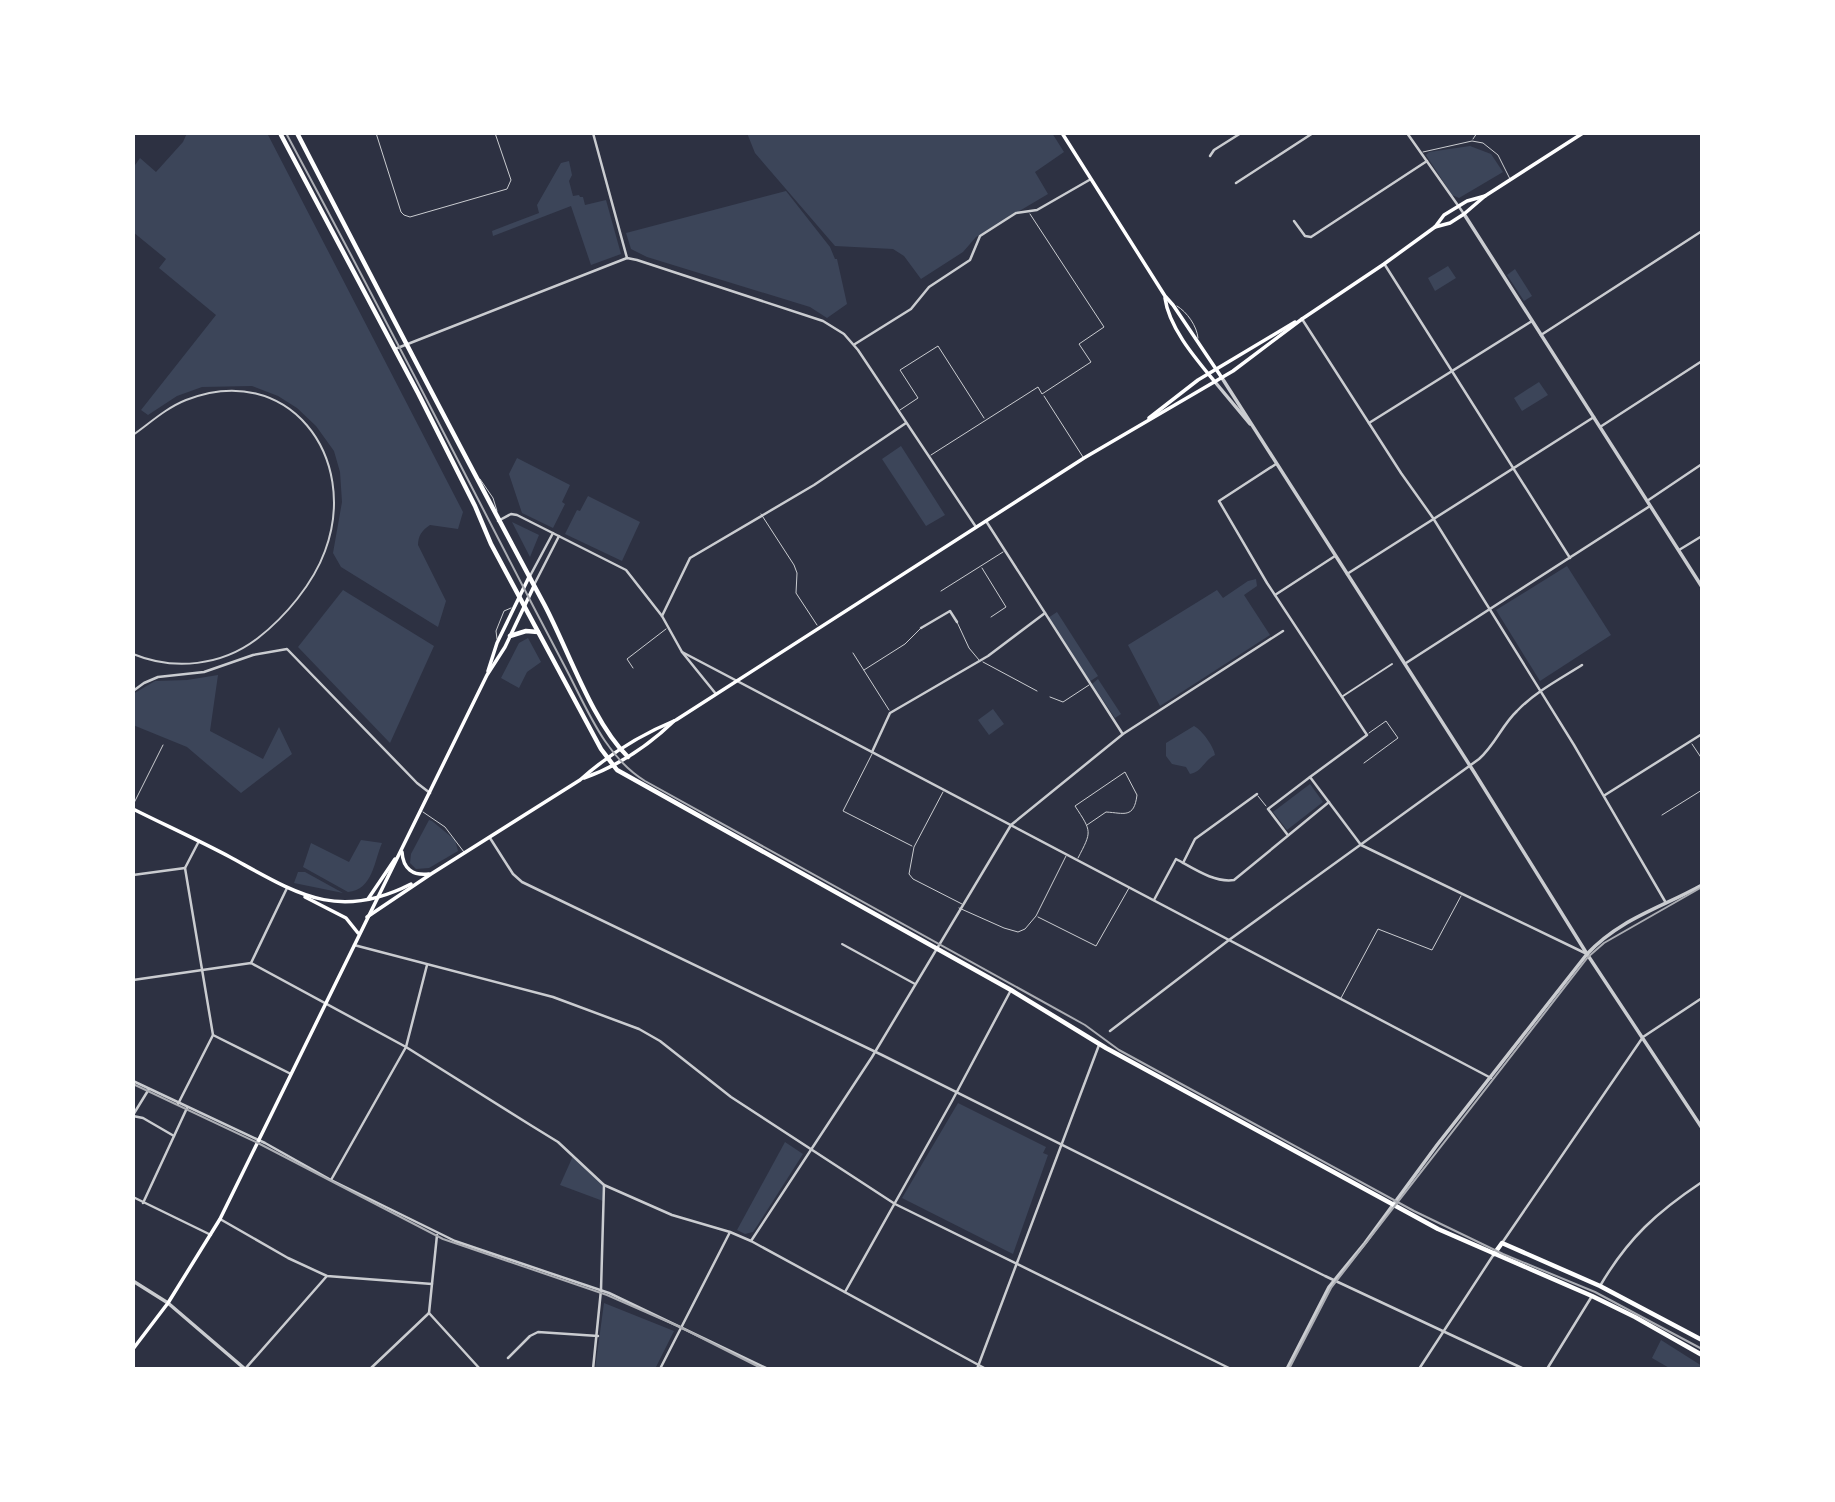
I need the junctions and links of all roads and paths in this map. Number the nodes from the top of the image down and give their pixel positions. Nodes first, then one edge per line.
1 (281, 133) edge
2 (297, 133) edge
3 (376, 133) edge
4 (495, 133) edge
5 (593, 133) edge
6 (1062, 133) edge
7 (1241, 133) edge
8 (1313, 133) edge
9 (1407, 133) edge
10 (1477, 133) edge
11 (1583, 133) edge
12 (1472, 141) junction
13 (1421, 153) junction
14 (1210, 156) dead end
15 (1427, 161) junction
16 (1091, 179) junction
17 (1511, 180) junction
18 (1236, 183) dead end
19 (1485, 196) junction
20 (1459, 206) junction
21 (1029, 212) junction
22 (1464, 214) junction
23 (1294, 221) dead end
24 (1435, 227) junction
25 (1702, 231) edge
26 (627, 258) junction
27 (1384, 264) junction
28 (1165, 296) junction
29 (1302, 319) junction
30 (1532, 321) junction
31 (1541, 335) junction
32 (407, 343) junction
33 (853, 344) junction
34 (393, 350) junction
35 (1702, 361) edge
36 (1216, 370) junction
37 (1450, 370) junction
38 (1209, 374) junction
39 (1222, 378) junction
40 (1215, 382) junction
41 (1042, 394) junction
42 (898, 411) junction
43 (1594, 417) junction
44 (986, 420) junction
45 (907, 423) junction
46 (1369, 423) junction
47 (1140, 425) junction
48 (1251, 426) junction
49 (1600, 427) junction
50 (133, 435) edge
51 (929, 456) junction
52 (1084, 458) junction
53 (1276, 464) junction
54 (1702, 464) edge
55 (1514, 467) junction
56 (1647, 501) junction
57 (1650, 506) junction
58 (761, 514) junction
59 (1433, 518) junction
60 (498, 521) junction
61 (986, 521) junction
62 (976, 527) junction
63 (553, 533) junction
64 (559, 536) junction
65 (1702, 536) edge
66 (1005, 550) junction
67 (1679, 550) junction
68 (1335, 556) junction
69 (1570, 558) junction
70 (980, 566) junction
71 (1347, 574) junction
72 (529, 577) junction
73 (534, 586) junction
74 (1702, 587) edge
75 (942, 591) dead end
76 (1275, 595) junction
77 (519, 596) junction
78 (524, 606) junction
79 (1490, 610) junction
80 (1045, 613) junction
81 (662, 616) junction
82 (991, 617) dead end
83 (957, 622) joint
84 (669, 626) junction
85 (818, 627) junction
86 (921, 628) joint
87 (1283, 631) dead end
88 (539, 632) junction
89 (510, 636) junction
90 (682, 652) junction
91 (133, 653) edge
92 (853, 653) dead end
93 (979, 660) junction
94 (1392, 664) dead end
95 (1405, 664) junction
96 (1582, 665) dead end
97 (634, 668) dead end
98 (863, 670) junction
99 (487, 675) junction
100 (737, 680) junction
101 (1090, 684) junction
102 (133, 691) edge
103 (1037, 691) dead end
104 (1540, 692) junction
105 (716, 694) junction
106 (1050, 696) dead end
107 (1342, 696) junction
108 (890, 713) junction
109 (676, 720) junction
110 (1123, 734) junction
111 (1702, 734) edge
112 (1367, 735) junction
113 (1691, 741) junction
114 (163, 746) dead end
115 (621, 750) junction
116 (873, 752) junction
117 (628, 757) junction
118 (607, 758) junction
119 (1702, 760) edge
120 (1364, 763) dead end
121 (613, 766) junction
122 (1470, 766) junction
123 (1310, 777) junction
124 (580, 780) junction
125 (944, 790) junction
126 (1702, 790) edge
127 (430, 793) junction
128 (1257, 794) joint
129 (1605, 795) junction
130 (1329, 802) junction
131 (133, 806) edge
132 (1268, 809) junction
133 (421, 810) junction
134 (1662, 815) dead end
135 (1011, 825) junction
136 (1087, 825) junction
137 (1287, 834) junction
138 (490, 838) junction
139 (199, 841) junction
140 (1361, 845) junction
141 (915, 847) junction
142 (402, 848) junction
143 (465, 853) junction
144 (1067, 854) junction
145 (1077, 860) junction
146 (1183, 863) junction
147 (186, 868) junction
148 (133, 875) edge
149 (430, 875) junction
150 (1702, 885) edge
151 (1129, 887) junction
152 (287, 888) junction
153 (1462, 894) junction
154 (300, 895) junction
155 (378, 898) junction
156 (1154, 900) junction
157 (367, 901) junction
158 (1666, 903) junction
159 (961, 906) junction
160 (1036, 916) junction
161 (367, 917) junction
162 (358, 935) junction
163 (1229, 940) junction
164 (842, 944) dead end
165 (354, 945) junction
166 (936, 947) junction
167 (1587, 954) junction
168 (251, 963) junction
169 (427, 965) junction
170 (201, 970) junction
171 (133, 980) edge
172 (915, 984) junction
173 (1011, 990) junction
174 (1340, 999) junction
175 (1702, 999) edge
176 (327, 1003) junction
177 (1110, 1031) dead end
178 (213, 1035) junction
179 (1643, 1037) junction
180 (1100, 1044) junction
181 (406, 1047) junction
182 (875, 1052) junction
183 (291, 1074) junction
184 (1491, 1079) junction
185 (133, 1081) edge
186 (149, 1089) junction
187 (956, 1093) junction
188 (178, 1104) junction
189 (187, 1108) junction
190 (133, 1116) edge
191 (1702, 1128) edge
192 (174, 1136) junction
193 (258, 1140) junction
194 (1061, 1146) junction
195 (811, 1150) junction
196 (331, 1180) junction
197 (1702, 1182) edge
198 (604, 1185) junction
199 (133, 1197) edge
200 (143, 1203) junction
201 (895, 1204) junction
202 (1393, 1204) junction
203 (220, 1219) junction
204 (730, 1232) junction
205 (437, 1233) junction
206 (211, 1236) junction
207 (751, 1241) junction
208 (1502, 1244) junction
209 (1494, 1254) junction
210 (1017, 1262) junction
211 (327, 1276) junction
212 (133, 1281) edge
213 (1334, 1281) junction
214 (432, 1284) junction
215 (1600, 1286) junction
216 (601, 1290) junction
217 (845, 1292) junction
218 (1592, 1296) junction
219 (168, 1303) junction
220 (429, 1313) junction
221 (680, 1326) junction
222 (1443, 1331) junction
223 (598, 1336) junction
224 (1702, 1340) edge
225 (133, 1349) edge
226 (1702, 1355) edge
227 (508, 1358) dead end
228 (978, 1367) edge
229 (245, 1369) edge
230 (370, 1369) edge
231 (480, 1369) edge
232 (593, 1369) edge
233 (660, 1369) edge
234 (768, 1369) edge
235 (986, 1369) edge
236 (1231, 1369) edge
237 (1287, 1369) edge
238 (1419, 1369) edge
239 (1524, 1369) edge
240 (1547, 1369) edge

1 - 34 main road
2 - 32 main road
3 - 4 lane
5 - 26 street
6 - 16 main road
7 - 14 street
8 - 18 street
9 - 13 street
10 - 12 lane
11 - 17 main road
12 - 13 lane
12 - 17 lane
13 - 15 street
15 - 20 street
15 - 23 street
16 - 21 street
16 - 28 main road
17 - 19 main road
19 - 20 main road
19 - 22 main road
20 - 22 street
20 - 24 main road
21 - 33 street
21 - 41 lane
22 - 24 main road
22 - 30 street
24 - 27 main road
25 - 31 street
26 - 32 street
26 - 33 street
27 - 29 main road
27 - 37 street
28 - 36 main road
28 - 38 main road
29 - 36 main road
29 - 39 main road
29 - 46 street
30 - 31 street
30 - 37 street
31 - 43 street
32 - 34 street
32 - 60 main road
33 - 42 street
34 - 77 main road
35 - 49 street
36 - 38 main road
36 - 39 main road
37 - 46 street
37 - 55 street
38 - 40 main road
38 - 47 main road
39 - 40 main road
39 - 48 street
40 - 47 main road
40 - 48 street
41 - 44 lane
41 - 52 lane
42 - 44 lane
42 - 45 street
43 - 49 street
43 - 55 street
44 - 51 lane
45 - 51 street
45 - 58 street
46 - 59 street
47 - 52 main road
48 - 53 street
49 - 56 street
50 - 91 street
51 - 62 street
52 - 61 main road
53 - 68 street
53 - 76 street
54 - 56 street
55 - 59 street
55 - 69 street
56 - 57 street
57 - 67 street
57 - 69 street
58 - 81 street
58 - 85 lane
59 - 71 street
59 - 79 street
60 - 63 street
60 - 72 main road
61 - 62 main road
61 - 66 street
62 - 85 main road
63 - 64 street
63 - 72 street
64 - 73 street
64 - 81 street
65 - 67 street
66 - 70 lane
66 - 80 street
67 - 74 street
68 - 71 street
68 - 76 street
69 - 79 street
70 - 75 lane
70 - 82 lane
71 - 95 street
72 - 73 main road
72 - 77 main road
73 - 78 main road
73 - 115 main road
76 - 107 street
77 - 78 main road
77 - 99 main road
78 - 88 main road
78 - 89 main road
79 - 95 street
79 - 104 street
80 - 93 street
80 - 101 street
81 - 84 street
83 - 86 street
83 - 93 lane
84 - 90 street
84 - 97 lane
85 - 100 main road
86 - 98 lane
87 - 110 street
88 - 89 main road
88 - 118 main road
89 - 99 main road
90 - 100 street
90 - 105 street
92 - 98 lane
93 - 103 lane
93 - 108 street
94 - 107 street
95 - 122 street
96 - 104 street
98 - 108 lane
99 - 127 main road
100 - 105 main road
100 - 116 street
101 - 106 lane
101 - 110 street
102 - 127 street
104 - 122 street
104 - 129 street
105 - 109 main road
107 - 112 street
108 - 116 street
109 - 115 main road
109 - 117 main road
110 - 135 street
111 - 113 street
112 - 120 lane
112 - 123 street
113 - 119 lane
113 - 129 street
114 - 131 lane
115 - 117 main road
115 - 118 main road
116 - 125 street
116 - 141 lane
117 - 121 main road
118 - 121 main road
118 - 124 main road
121 - 124 main road
121 - 166 main road
122 - 140 street
122 - 167 street
123 - 130 street
123 - 132 street
124 - 138 main road
125 - 135 street
125 - 141 lane
126 - 134 lane
127 - 133 main road
128 - 132 lane
128 - 146 street
129 - 158 street
130 - 137 street
130 - 140 street
131 - 139 main road
132 - 137 street
133 - 142 main road
133 - 143 lane
135 - 144 street
135 - 159 street
136 - 136 lane
136 - 145 lane
137 - 146 street
138 - 143 main road
138 - 182 street
139 - 147 street
139 - 152 main road
140 - 153 street
140 - 163 street
141 - 159 lane
142 - 149 main road
142 - 155 main road
142 - 157 main road
143 - 149 main road
144 - 145 street
144 - 160 lane
145 - 151 street
146 - 156 street
147 - 148 street
147 - 170 street
149 - 155 main road
149 - 161 main road
150 - 158 street
151 - 156 street
151 - 160 lane
152 - 154 main road
152 - 168 street
153 - 167 street
153 - 174 lane
154 - 157 main road
154 - 162 main road
155 - 157 main road
155 - 161 main road
156 - 163 street
158 - 167 street
159 - 160 lane
159 - 166 street
161 - 162 main road
162 - 165 main road
163 - 174 street
163 - 177 street
164 - 172 street
165 - 169 street
165 - 176 main road
166 - 172 street
166 - 173 main road
167 - 179 street
167 - 184 street
168 - 170 street
168 - 176 street
169 - 181 street
169 - 195 street
170 - 171 street
170 - 178 street
172 - 182 street
173 - 180 main road
173 - 187 street
174 - 184 street
175 - 179 street
176 - 181 street
176 - 183 main road
178 - 183 street
178 - 188 street
179 - 191 street
179 - 208 street
180 - 194 street
180 - 202 main road
181 - 196 street
181 - 198 street
182 - 187 street
182 - 195 street
183 - 193 main road
184 - 202 street
185 - 186 street
186 - 188 street
186 - 190 street
187 - 194 street
187 - 201 street
188 - 189 street
189 - 192 street
189 - 193 street
190 - 192 street
192 - 200 street
193 - 196 street
193 - 203 main road
194 - 210 street
194 - 213 street
195 - 201 street
195 - 207 street
196 - 205 street
197 - 215 street
198 - 204 street
198 - 216 street
199 - 200 street
200 - 206 street
201 - 210 street
201 - 217 street
202 - 209 main road
202 - 213 street
203 - 206 main road
203 - 211 street
204 - 207 street
204 - 221 street
205 - 214 street
205 - 216 street
206 - 219 main road
207 - 217 street
208 - 209 main road
208 - 215 main road
209 - 218 main road
209 - 222 street
210 - 228 street
210 - 236 street
211 - 214 street
211 - 229 street
212 - 219 street
213 - 222 street
213 - 237 street
214 - 220 street
215 - 224 main road
216 - 221 street
216 - 223 street
217 - 228 street
218 - 226 main road
218 - 240 street
219 - 225 main road
219 - 229 street
220 - 230 street
220 - 231 street
221 - 233 street
221 - 234 street
222 - 238 street
222 - 239 street
223 - 227 street
223 - 232 street
228 - 235 street

